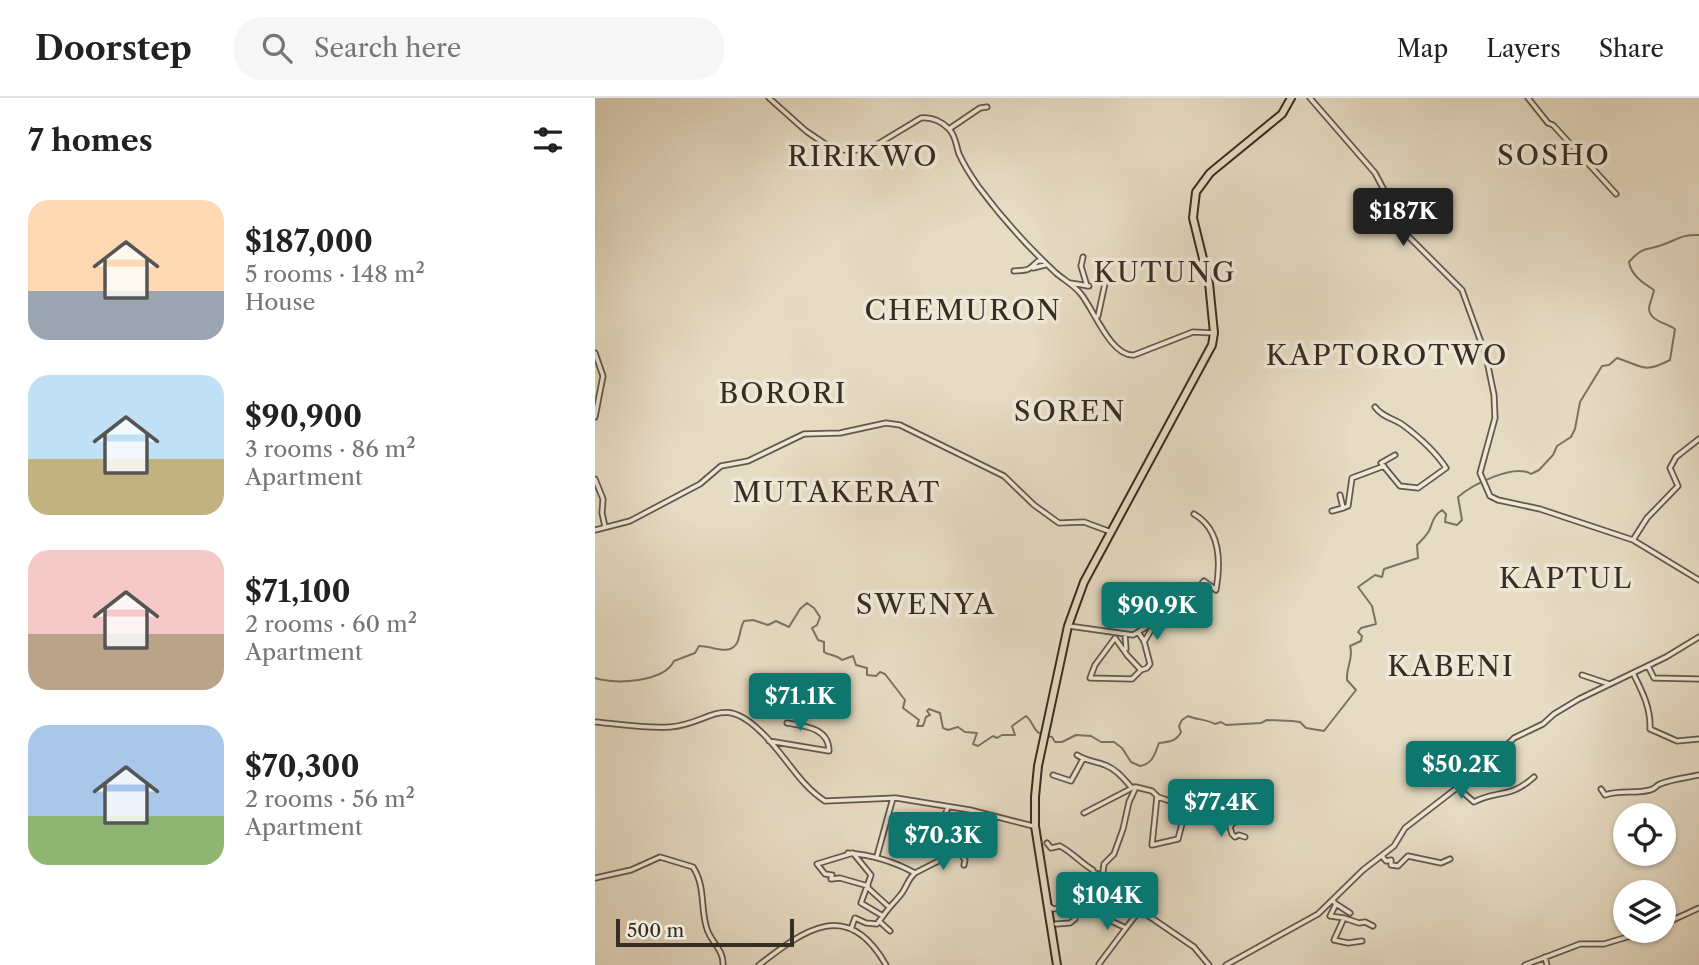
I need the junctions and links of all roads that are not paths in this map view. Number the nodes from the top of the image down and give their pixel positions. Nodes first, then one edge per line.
1 (769, 98) edge
2 (1291, 98) edge
3 (1310, 98) edge
4 (1528, 98) edge
5 (987, 107) dead end
6 (949, 129) junction
7 (1616, 194) dead end
8 (1031, 247) junction
9 (1083, 257) dead end
10 (1044, 263) junction
11 (1014, 271) dead end
12 (1107, 274) dead end
13 (1068, 283) junction
14 (1098, 318) junction
15 (1214, 333) junction
16 (595, 354) edge
17 (1375, 407) dead end
18 (595, 416) edge
19 (1699, 439) edge
20 (1395, 455) dead end
21 (1384, 467) junction
22 (595, 479) edge
23 (1340, 495) dead end
24 (1343, 508) junction
25 (1332, 511) dead end
26 (1194, 514) dead end
27 (605, 528) junction
28 (595, 530) edge
29 (1111, 532) junction
30 (1633, 540) junction
31 (1699, 580) edge
32 (1155, 623) junction
33 (1068, 626) junction
34 (1138, 632) junction
35 (1125, 634) junction
36 (1699, 637) edge
37 (1144, 642) junction
38 (1126, 651) junction
39 (1648, 666) junction
40 (1141, 670) junction
41 (1633, 673) junction
42 (1581, 674) dead end
43 (1699, 679) edge
44 (1609, 684) junction
45 (595, 722) edge
46 (787, 723) dead end
47 (1699, 739) edge
48 (768, 741) junction
49 (1077, 755) dead end
50 (1083, 759) junction
51 (1053, 775) dead end
52 (1699, 775) edge
53 (1534, 777) dead end
54 (1134, 787) junction
55 (1458, 788) junction
56 (1601, 789) dead end
57 (1185, 794) dead end
58 (1157, 796) junction
59 (893, 798) junction
60 (1187, 805) junction
61 (947, 807) junction
62 (1084, 813) dead end
63 (997, 818) junction
64 (1241, 819) dead end
65 (1217, 820) junction
66 (1233, 823) junction
67 (1035, 826) junction
68 (1223, 826) dead end
69 (939, 831) dead end
70 (1245, 837) dead end
71 (1047, 843) dead end
72 (958, 851) junction
73 (851, 853) junction
74 (1382, 856) junction
75 (877, 857) junction
76 (1450, 859) dead end
77 (964, 865) dead end
78 (915, 873) junction
79 (1103, 876) junction
80 (595, 878) edge
81 (867, 887) junction
82 (1093, 887) junction
83 (1334, 902) junction
84 (1106, 904) junction
85 (1047, 905) junction
86 (1075, 905) junction
87 (889, 907) junction
88 (1699, 908) edge
89 (1350, 913) dead end
90 (883, 916) junction
91 (1344, 918) junction
92 (1676, 918) edge
93 (879, 921) junction
94 (1056, 924) dead end
95 (1373, 926) dead end
96 (1126, 928) junction
97 (851, 929) junction
98 (890, 932) dead end
99 (1613, 941) edge
100 (1361, 942) dead end
101 (1545, 957) junction
102 (1098, 964) edge
103 (723, 965) edge
104 (759, 965) edge
105 (885, 965) edge
106 (1057, 965) edge
107 (1209, 965) edge
108 (1226, 965) edge
109 (1525, 965) edge
110 (1547, 965) edge

1 - 6 street
2 - 15 main road
3 - 30 street
4 - 7 street
5 - 6 street
6 - 8 street
8 - 10 street
8 - 13 street
9 - 13 street
10 - 11 street
10 - 13 street
12 - 14 street
13 - 14 street
14 - 15 street
15 - 29 main road
16 - 18 street
17 - 21 street
19 - 30 street
20 - 21 street
21 - 24 street
22 - 27 street
23 - 24 street
24 - 25 street
26 - 32 street
27 - 28 street
27 - 29 street
29 - 33 main road
30 - 31 street
32 - 34 street
32 - 37 street
33 - 35 street
33 - 67 main road
34 - 35 street
34 - 37 street
35 - 38 street
36 - 39 street
37 - 40 street
38 - 40 street
38 - 40 street
39 - 41 street
39 - 43 street
41 - 44 street
41 - 47 street
42 - 44 street
44 - 55 street
45 - 48 street
46 - 48 street
48 - 59 street
49 - 50 street
50 - 51 street
50 - 54 street
52 - 56 street
53 - 55 street
54 - 58 street
54 - 62 street
54 - 79 street
55 - 74 street
57 - 60 street
58 - 60 street
58 - 60 street
59 - 61 street
59 - 75 street
60 - 65 street
61 - 63 street
61 - 69 street
63 - 67 street
63 - 72 street
64 - 66 street
65 - 66 street
65 - 68 street
66 - 70 street
67 - 85 main road
71 - 79 street
72 - 77 street
72 - 78 street
73 - 75 street
73 - 81 street
73 - 81 street
74 - 76 street
74 - 83 street
75 - 78 street
78 - 87 street
79 - 82 street
80 - 103 street
81 - 87 street
81 - 90 street
82 - 84 street
82 - 86 street
83 - 89 street
83 - 91 street
83 - 108 street
84 - 86 street
84 - 96 street
85 - 86 street
85 - 106 main road
86 - 94 street
87 - 90 street
88 - 92 street
90 - 93 street
91 - 95 street
91 - 100 street
93 - 97 street
93 - 98 street
96 - 102 street
96 - 107 street
97 - 104 street
97 - 105 street
99 - 101 street
101 - 109 street
101 - 110 street

